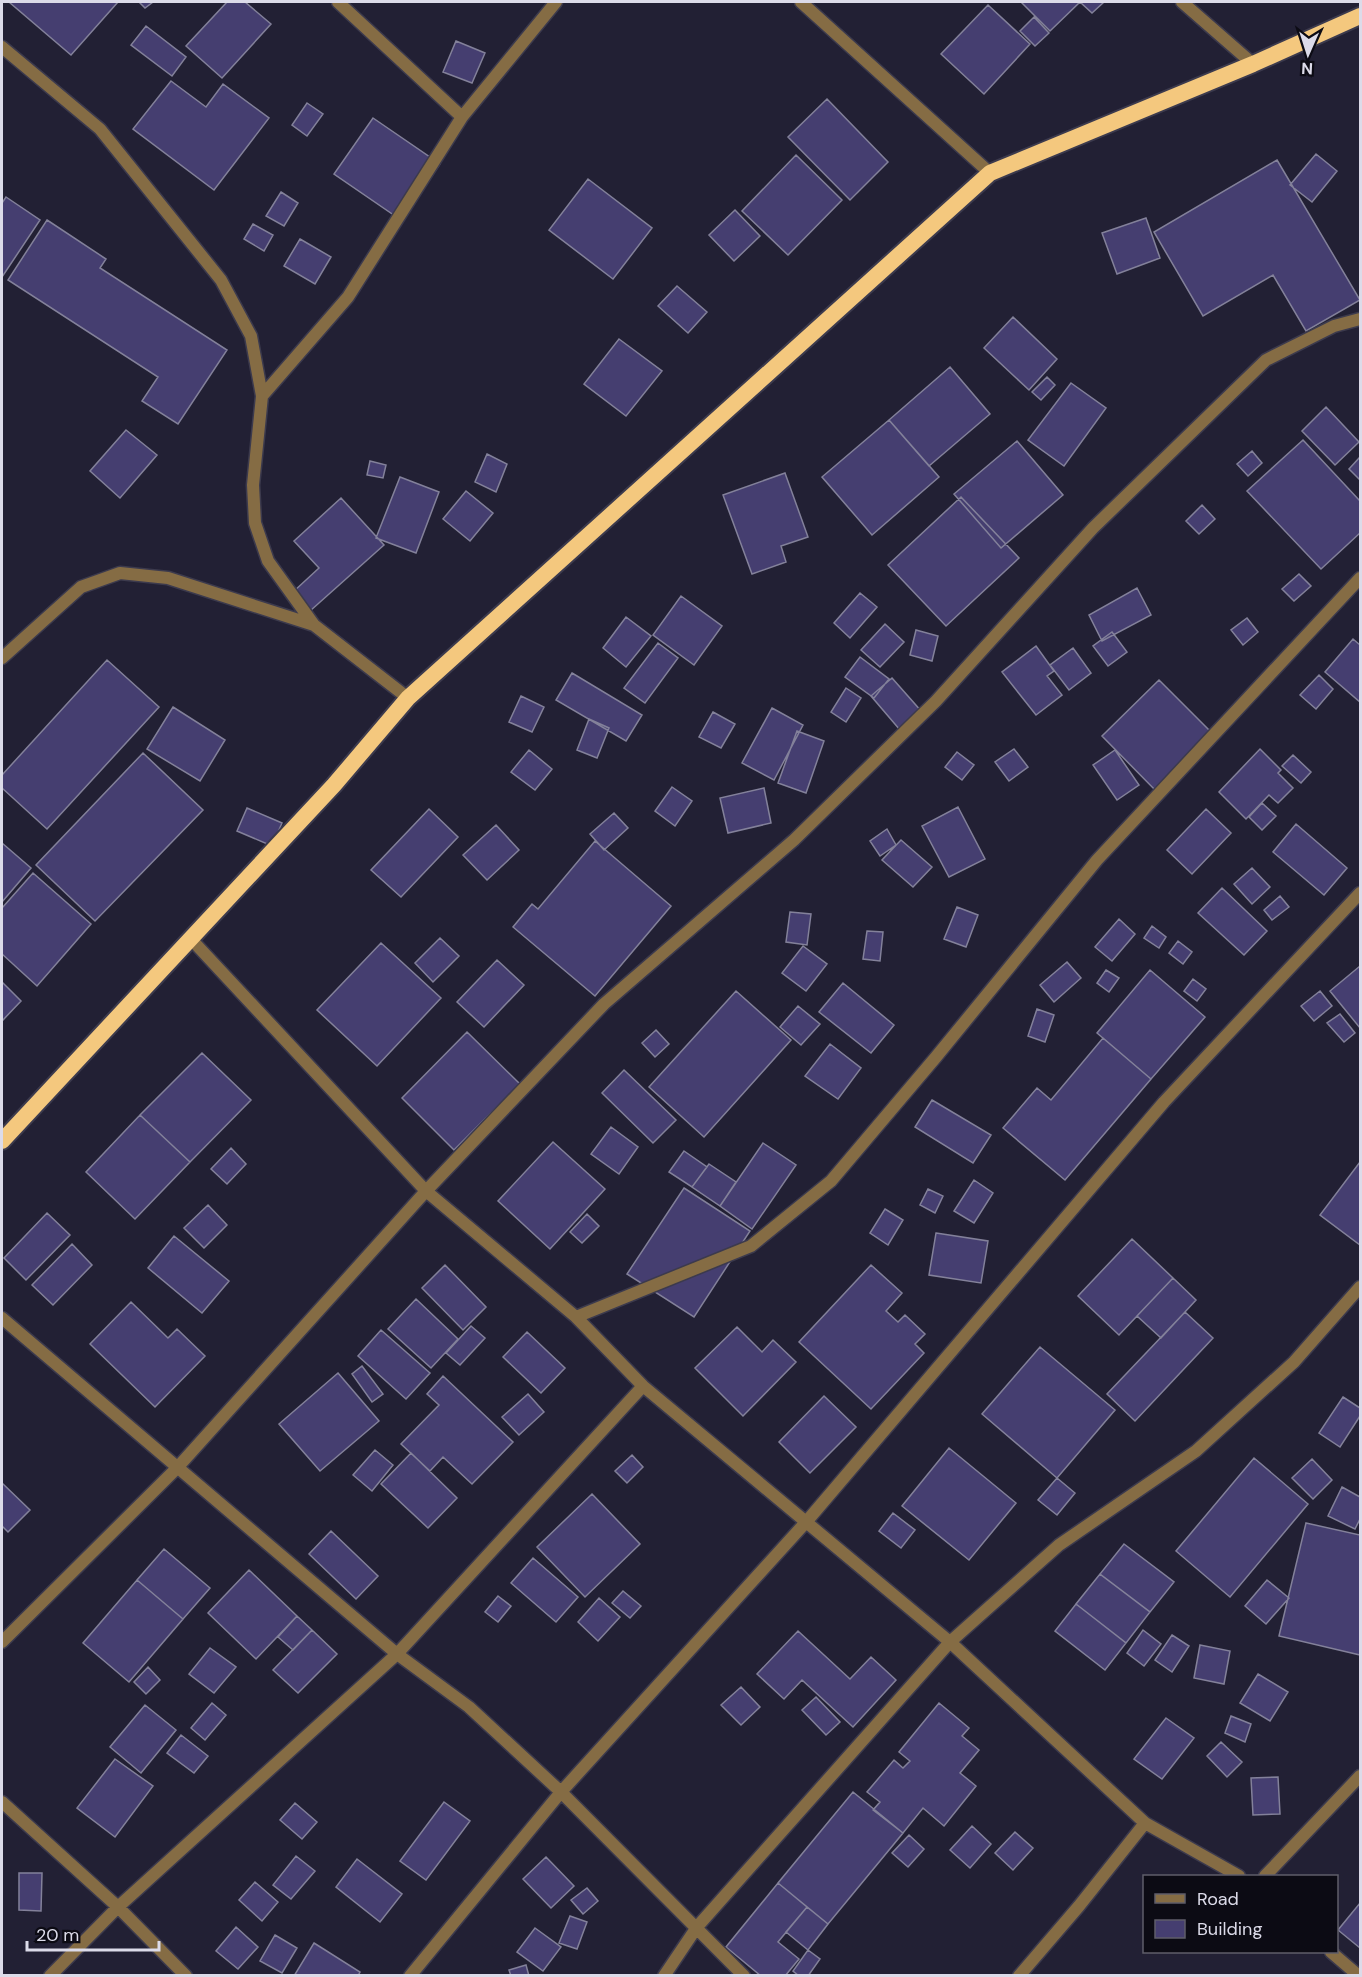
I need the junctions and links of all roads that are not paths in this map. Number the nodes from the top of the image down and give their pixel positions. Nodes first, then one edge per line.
1 (338, 2) edge
2 (556, 2) edge
3 (801, 2) edge
4 (1182, 2) edge
5 (1360, 16) edge
6 (2, 47) edge
7 (1253, 64) junction
8 (462, 117) junction
9 (990, 173) junction
10 (1360, 319) edge
11 (262, 396) junction
12 (1360, 578) edge
13 (314, 625) junction
14 (2, 658) edge
15 (408, 698) junction
16 (1360, 893) edge
17 (190, 939) junction
18 (2, 1141) edge
19 (426, 1191) junction
20 (1360, 1287) edge
21 (576, 1317) junction
22 (2, 1318) edge
23 (643, 1386) junction
24 (177, 1468) junction
25 (807, 1521) junction
26 (2, 1642) edge
27 (950, 1642) junction
28 (397, 1654) junction
29 (1360, 1776) edge
30 (561, 1792) junction
31 (2, 1802) edge
32 (1145, 1823) junction
33 (1237, 1875) edge
34 (1266, 1875) edge
35 (118, 1907) junction
36 (697, 1927) junction
37 (1332, 1953) edge
38 (50, 1976) edge
39 (186, 1976) edge
40 (410, 1976) edge
41 (664, 1976) edge
42 (744, 1976) edge
43 (1019, 1976) edge
44 (1359, 1976) edge

1 - 8 street
2 - 8 street
3 - 9 street
4 - 7 street
5 - 7 highway
6 - 11 street
7 - 9 highway
8 - 11 street
9 - 15 highway
10 - 19 street
11 - 13 street
12 - 21 street
13 - 14 street
13 - 15 street
15 - 17 highway
16 - 25 street
17 - 18 highway
17 - 19 street
19 - 21 street
19 - 24 street
20 - 27 street
21 - 23 street
22 - 24 street
23 - 25 street
23 - 28 street
24 - 26 street
24 - 28 street
25 - 27 street
25 - 30 street
27 - 32 street
27 - 36 street
28 - 30 street
28 - 35 street
29 - 34 street
30 - 36 street
30 - 40 street
31 - 35 street
32 - 33 street
32 - 43 street
35 - 38 street
35 - 39 street
36 - 41 street
36 - 42 street
37 - 44 street

